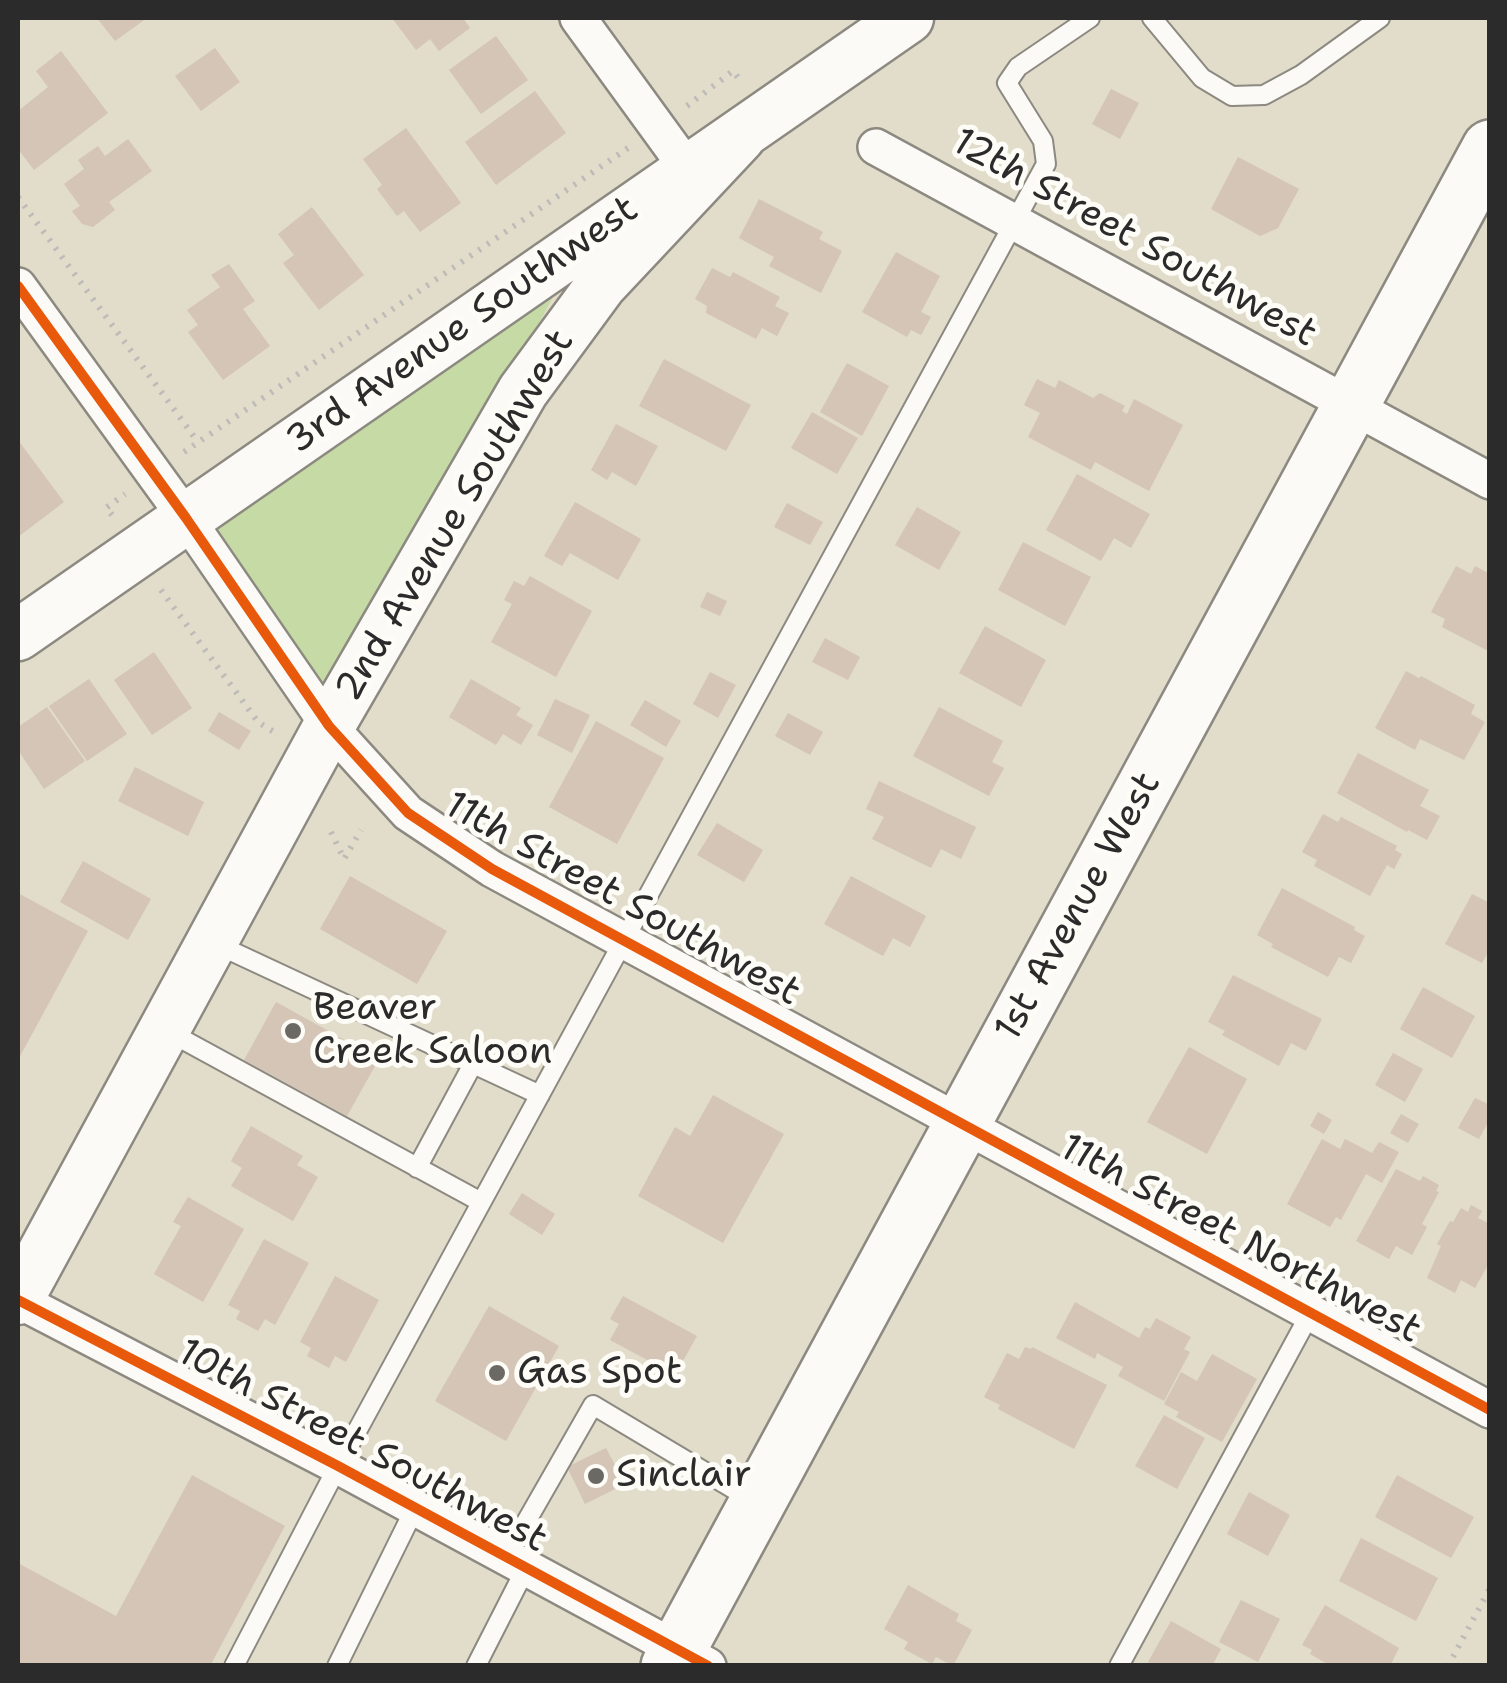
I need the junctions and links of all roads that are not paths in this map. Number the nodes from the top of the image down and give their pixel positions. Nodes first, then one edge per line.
1 (578, 18) edge
2 (908, 18) edge
3 (1090, 18) edge
4 (1152, 18) edge
5 (1380, 18) edge
6 (743, 113) junction
7 (876, 147) dead end
8 (1490, 148) edge
9 (690, 172) junction
10 (1016, 222) junction
11 (18, 286) edge
12 (1352, 406) junction
13 (1490, 480) edge
14 (186, 518) junction
15 (18, 635) edge
16 (306, 732) junction
17 (625, 939) junction
18 (211, 942) junction
19 (164, 1029) junction
20 (472, 1064) junction
21 (540, 1095) junction
22 (962, 1124) junction
23 (417, 1168) junction
24 (481, 1202) junction
25 (18, 1300) edge
26 (1311, 1312) junction
27 (1490, 1410) edge
28 (338, 1466) junction
29 (757, 1503) junction
30 (415, 1508) junction
31 (516, 1562) junction
32 (685, 1660) edge
33 (234, 1666) edge
34 (337, 1666) edge
35 (476, 1666) edge
36 (1119, 1666) edge

1 - 9 street
2 - 6 main road, 3rd Avenue Southwest
3 - 10 lane
4 - 5 lane
6 - 9 main road, 3rd Avenue Southwest
6 - 16 main road, 2nd Avenue Southwest
7 - 10 street, 12th Street Southwest
8 - 12 main road, 1st Avenue West
9 - 14 main road, 3rd Avenue Southwest
10 - 12 street, 12th Street Southwest
10 - 17 lane
11 - 14 street, 11th Street Southwest
12 - 13 street, 12th Street Southwest
12 - 22 main road, 1st Avenue West
14 - 15 main road, 3rd Avenue Southwest
14 - 16 street, 11th Street Southwest
16 - 17 street, 11th Street Southwest
16 - 18 main road, 2nd Avenue Southwest
17 - 21 lane
17 - 22 street, 11th Street Southwest
18 - 19 main road, 2nd Avenue Southwest
18 - 20 lane
19 - 23 lane
19 - 25 main road, 2nd Avenue Southwest
20 - 21 lane
20 - 23 lane
21 - 24 lane
22 - 26 street, 11th Street Northwest
22 - 29 main road, 1st Avenue West
23 - 24 lane
24 - 28 lane
25 - 28 street, 10th Street Southwest
26 - 27 street, 11th Street Northwest
26 - 36 lane
28 - 30 street, 10th Street Southwest
28 - 33 lane
29 - 31 lane
29 - 32 main road, 1st Avenue West
30 - 31 street, 10th Street Southwest
30 - 34 lane
31 - 32 street, 10th Street Southwest
31 - 35 lane

